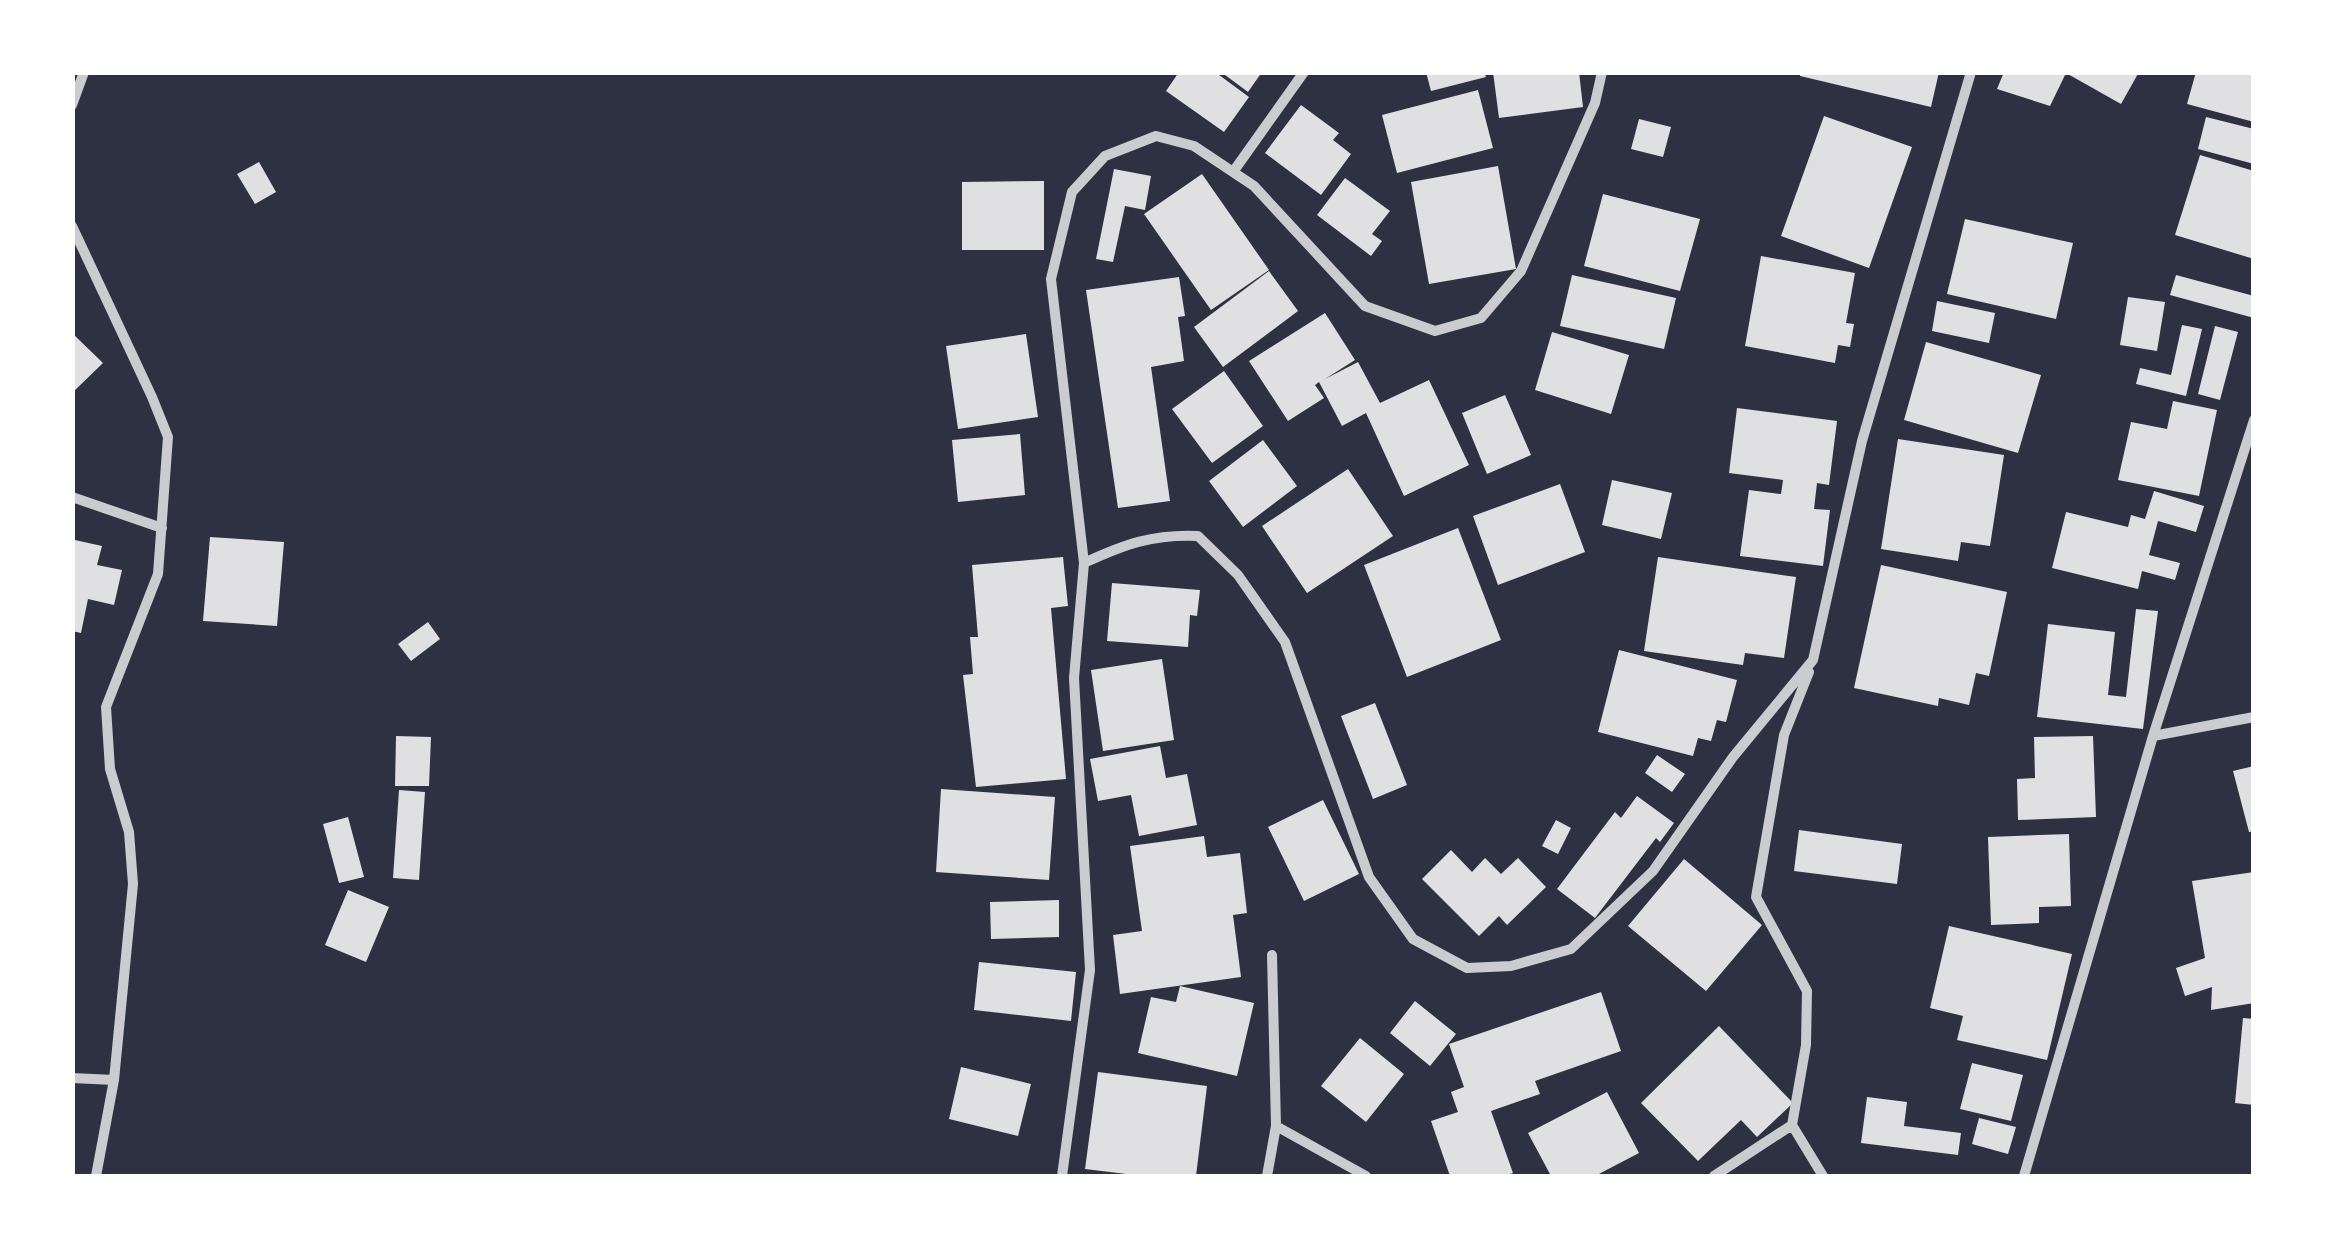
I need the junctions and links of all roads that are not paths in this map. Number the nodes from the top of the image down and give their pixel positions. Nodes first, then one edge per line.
1 (84, 72) edge
2 (1304, 72) edge
3 (1602, 72) edge
4 (1971, 72) edge
5 (72, 105) edge
6 (1233, 172) junction
7 (72, 226) edge
8 (2254, 420) edge
9 (72, 497) edge
10 (162, 528) junction
11 (1084, 564) junction
12 (1814, 660) junction
13 (2254, 717) edge
14 (2153, 736) junction
15 (1272, 955) dead end
16 (72, 1078) edge
17 (114, 1080) junction
18 (1792, 1125) junction
19 (1276, 1126) junction
20 (96, 1176) edge
21 (1062, 1176) edge
22 (1267, 1176) edge
23 (1366, 1176) edge
24 (1714, 1176) edge
25 (1822, 1176) edge
26 (2024, 1176) edge

1 - 5 street
2 - 6 street
3 - 6 street
4 - 12 street
6 - 11 street
7 - 10 street
8 - 14 street
9 - 10 street
10 - 17 street
11 - 12 street
11 - 21 street
12 - 18 street
13 - 14 street
14 - 26 street
15 - 19 street
16 - 17 street
17 - 20 street
18 - 24 street
18 - 25 street
19 - 22 street
19 - 23 street

